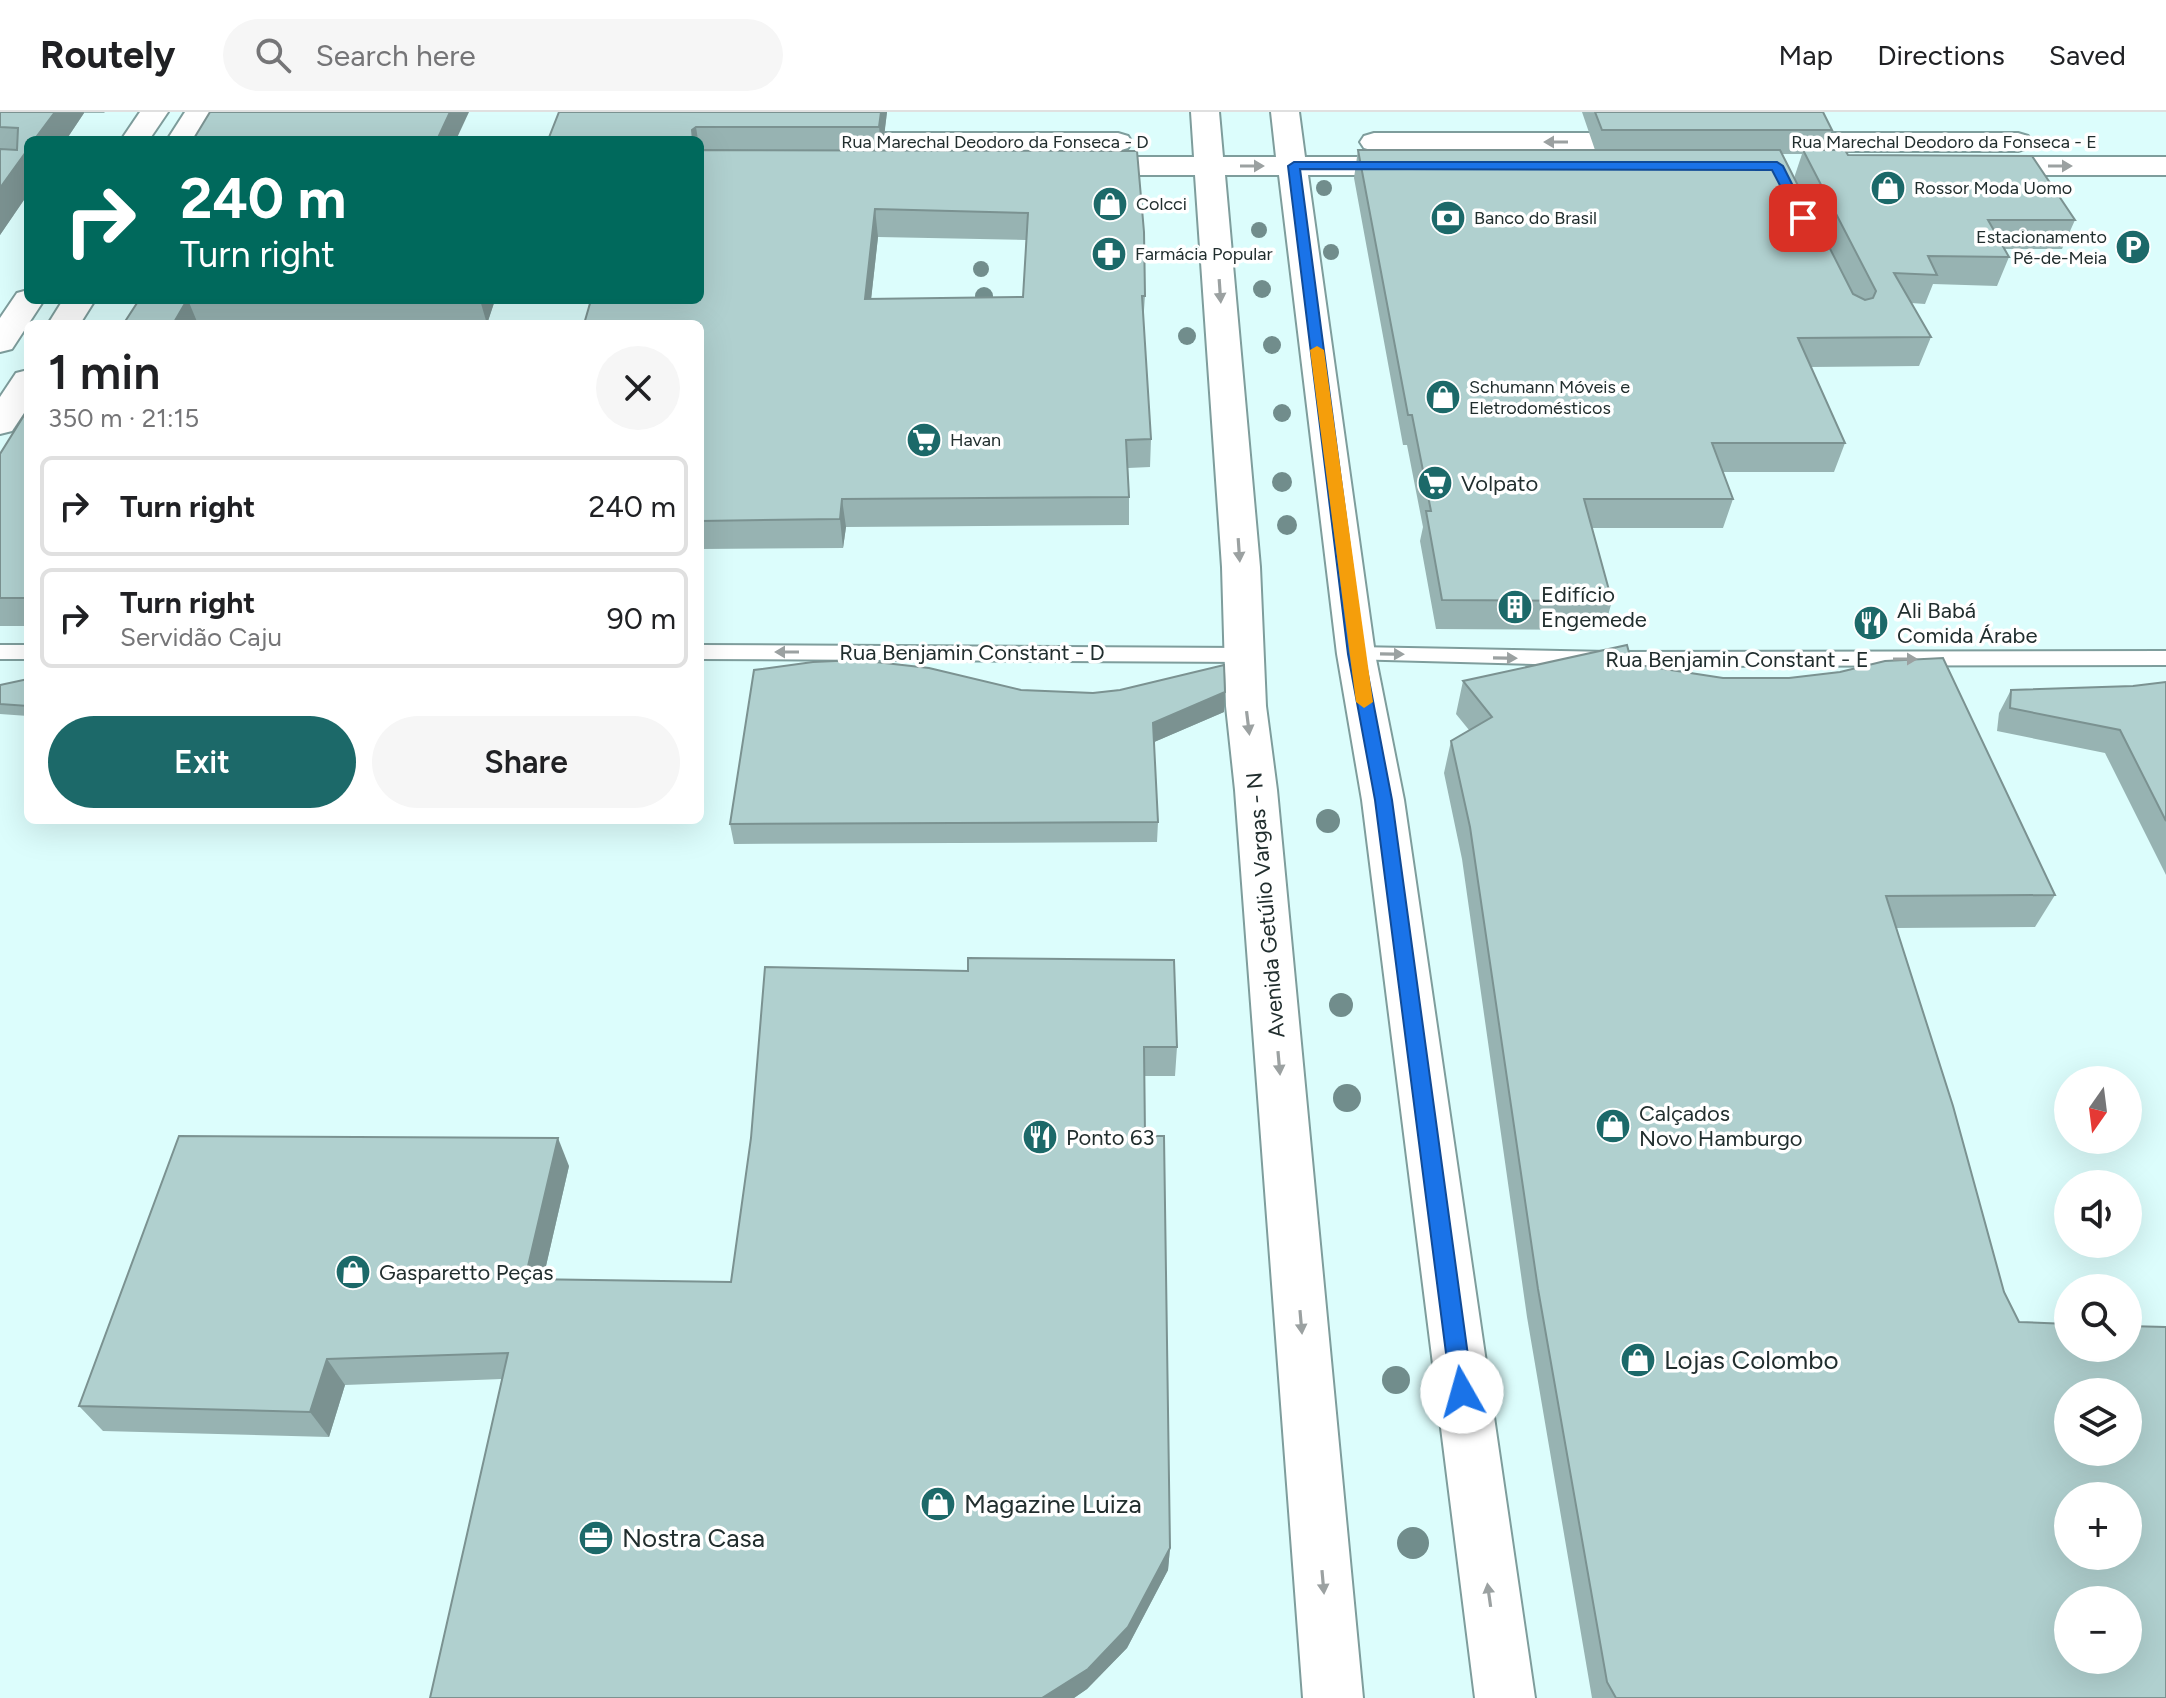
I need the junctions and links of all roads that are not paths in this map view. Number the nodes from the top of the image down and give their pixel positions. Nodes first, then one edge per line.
1 (154, 112) edge
2 (199, 112) edge
3 (1205, 112) edge
4 (1285, 112) edge
5 (138, 136) edge
6 (184, 136) edge
7 (704, 142) edge
8 (1744, 142) edge
9 (2166, 142) edge
10 (1209, 154) junction
11 (1292, 154) junction
12 (1674, 154) edge
13 (704, 166) edge
14 (1761, 166) edge
15 (2166, 166) edge
16 (25, 304) edge
17 (0, 342) edge
18 (24, 386) edge
19 (0, 424) edge
20 (0, 652) edge
21 (24, 652) edge
22 (704, 652) edge
23 (1356, 654) junction
24 (1244, 655) junction
25 (2166, 658) edge
26 (1333, 1698) edge
27 (1505, 1698) edge

1 - 5 street
2 - 6 street
3 - 10 street, Avenida Getúlio Vargas - N
4 - 11 street
7 - 10 street, Rua Marechal Deodoro da Fonseca - D
8 - 9 street, Rua Marechal Deodoro da Fonseca - E
10 - 11 street
10 - 13 street, Rua Marechal Deodoro da Fonseca - D
10 -> 24 street, Avenida Getúlio Vargas - N
11 - 12 street
11 - 23 street
14 -> 15 street, Rua Marechal Deodoro da Fonseca - E
16 - 17 street
18 - 19 street
20 - 21 lane
24 -> 22 lane, Rua Benjamin Constant - D
23 -> 25 lane, Rua Benjamin Constant - E
27 -> 23 street
24 -> 26 street, Avenida Getúlio Vargas - N

